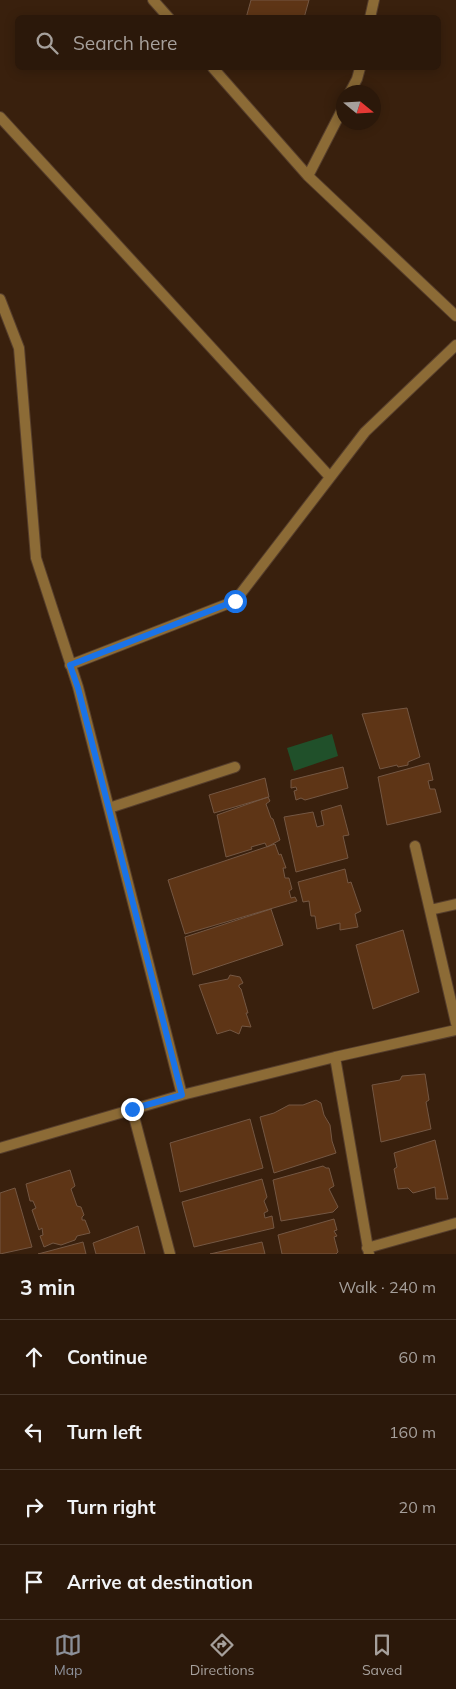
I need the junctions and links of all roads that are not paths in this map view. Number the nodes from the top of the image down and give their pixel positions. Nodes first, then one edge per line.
1 (154, 0) edge
2 (374, 0) edge
3 (166, 15) edge
4 (371, 15) edge
5 (215, 70) edge
6 (359, 70) edge
7 (354, 85) edge
8 (0, 117) edge
9 (336, 122) edge
10 (308, 176) junction
11 (0, 299) edge
12 (456, 316) edge
13 (456, 346) edge
14 (330, 477) junction
15 (70, 665) junction
16 (235, 767) dead end
17 (109, 808) junction
18 (415, 846) dead end
19 (456, 904) edge
20 (430, 910) junction
21 (456, 1023) edge
22 (456, 1030) edge
23 (335, 1057) junction
24 (182, 1095) junction
25 (132, 1109) junction
26 (0, 1148) edge
27 (456, 1223) edge
28 (368, 1251) edge
29 (170, 1254) edge

1 - 3 street
2 - 4 street
5 - 10 street
6 - 7 street
8 - 14 street
9 - 10 street
10 - 12 street
11 - 15 street
13 - 14 street
14 - 15 street
15 - 17 street
16 - 17 street
17 - 24 street
18 - 20 street
19 - 20 street
20 - 21 street
22 - 23 street
23 - 24 street
23 - 28 street
24 - 25 street
25 - 26 street
25 - 29 street
27 - 28 street

